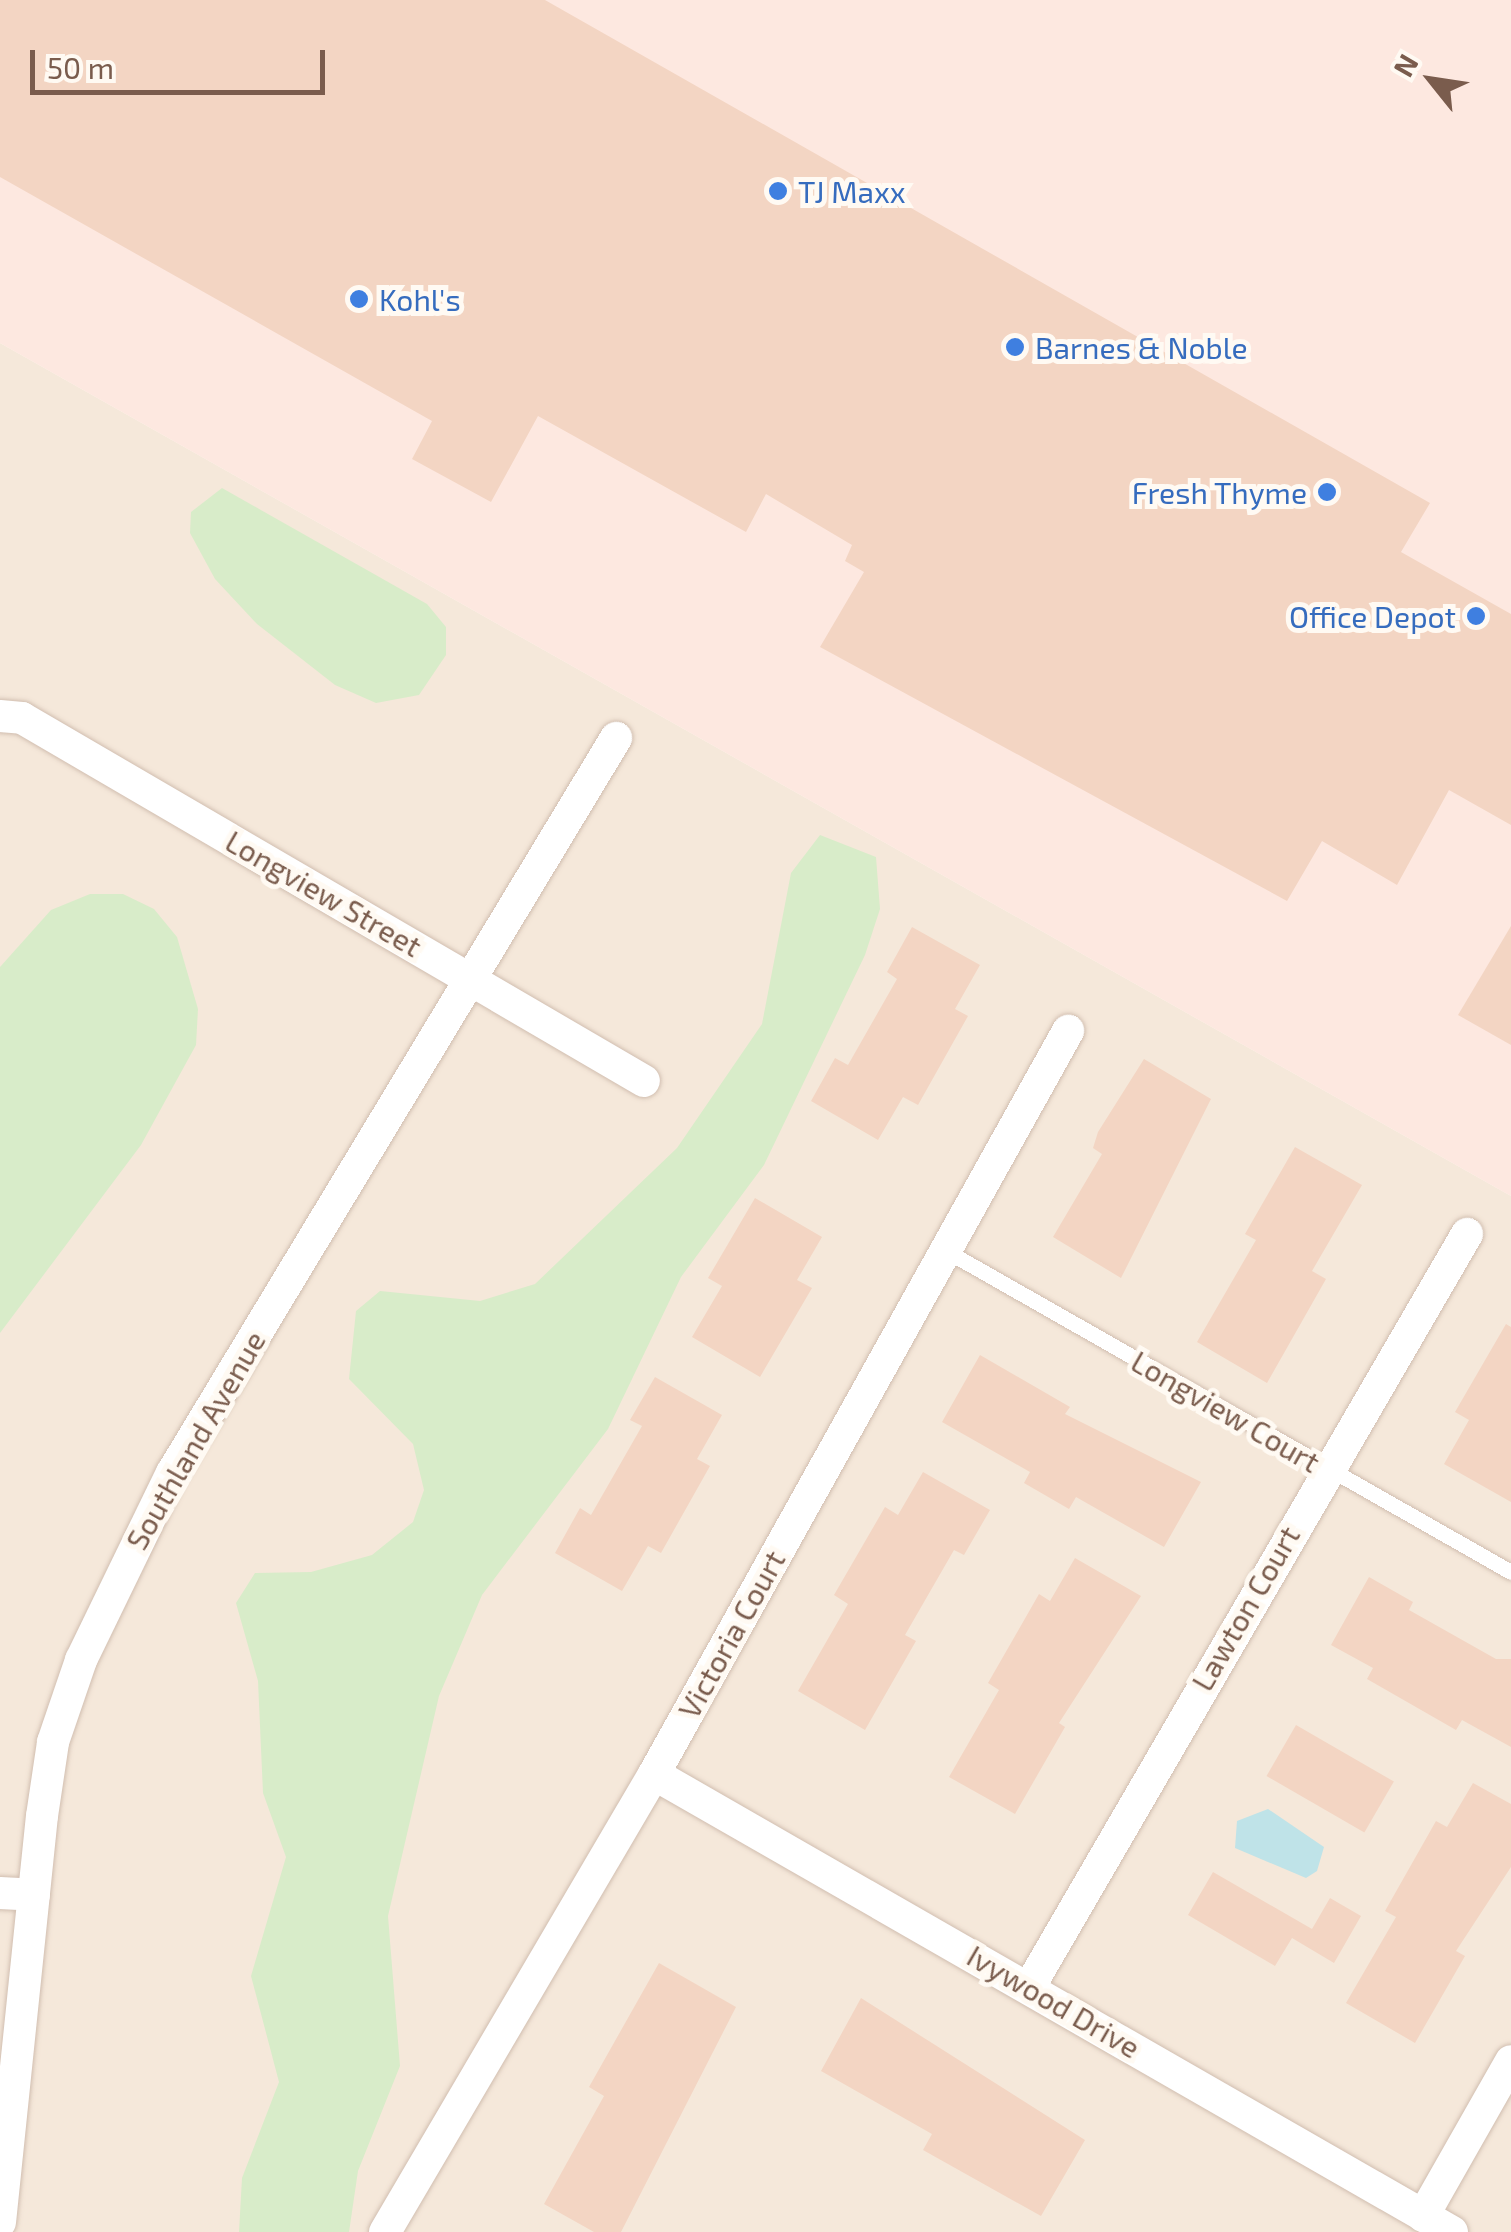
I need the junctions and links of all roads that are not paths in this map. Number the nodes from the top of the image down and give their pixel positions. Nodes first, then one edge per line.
1 (0, 716) edge
2 (616, 738) dead end
3 (471, 978) junction
4 (1068, 1030) dead end
5 (644, 1082) dead end
6 (1467, 1234) dead end
7 (943, 1248) junction
8 (1326, 1468) junction
9 (1511, 1572) edge
10 (654, 1774) junction
11 (0, 1893) edge
12 (34, 1895) junction
13 (1030, 1986) junction
14 (1511, 2061) edge
15 (0, 2222) edge
16 (1438, 2224) edge
17 (386, 2232) edge

1 - 3 street, Longview Street
2 - 3 street, Southland Avenue
3 - 5 street, Longview Street
3 - 12 street, Southland Avenue
4 - 7 street, Victoria Court
6 - 8 street, Lawton Court
7 - 8 lane, Longview Court
7 - 10 street, Victoria Court
8 - 9 lane, Longview Court
8 - 13 street, Lawton Court
10 - 13 street, Ivywood Drive
10 - 17 street, Victoria Court
11 - 12 street
12 - 15 street, Southland Avenue
13 - 16 street, Ivywood Drive
14 - 16 street

